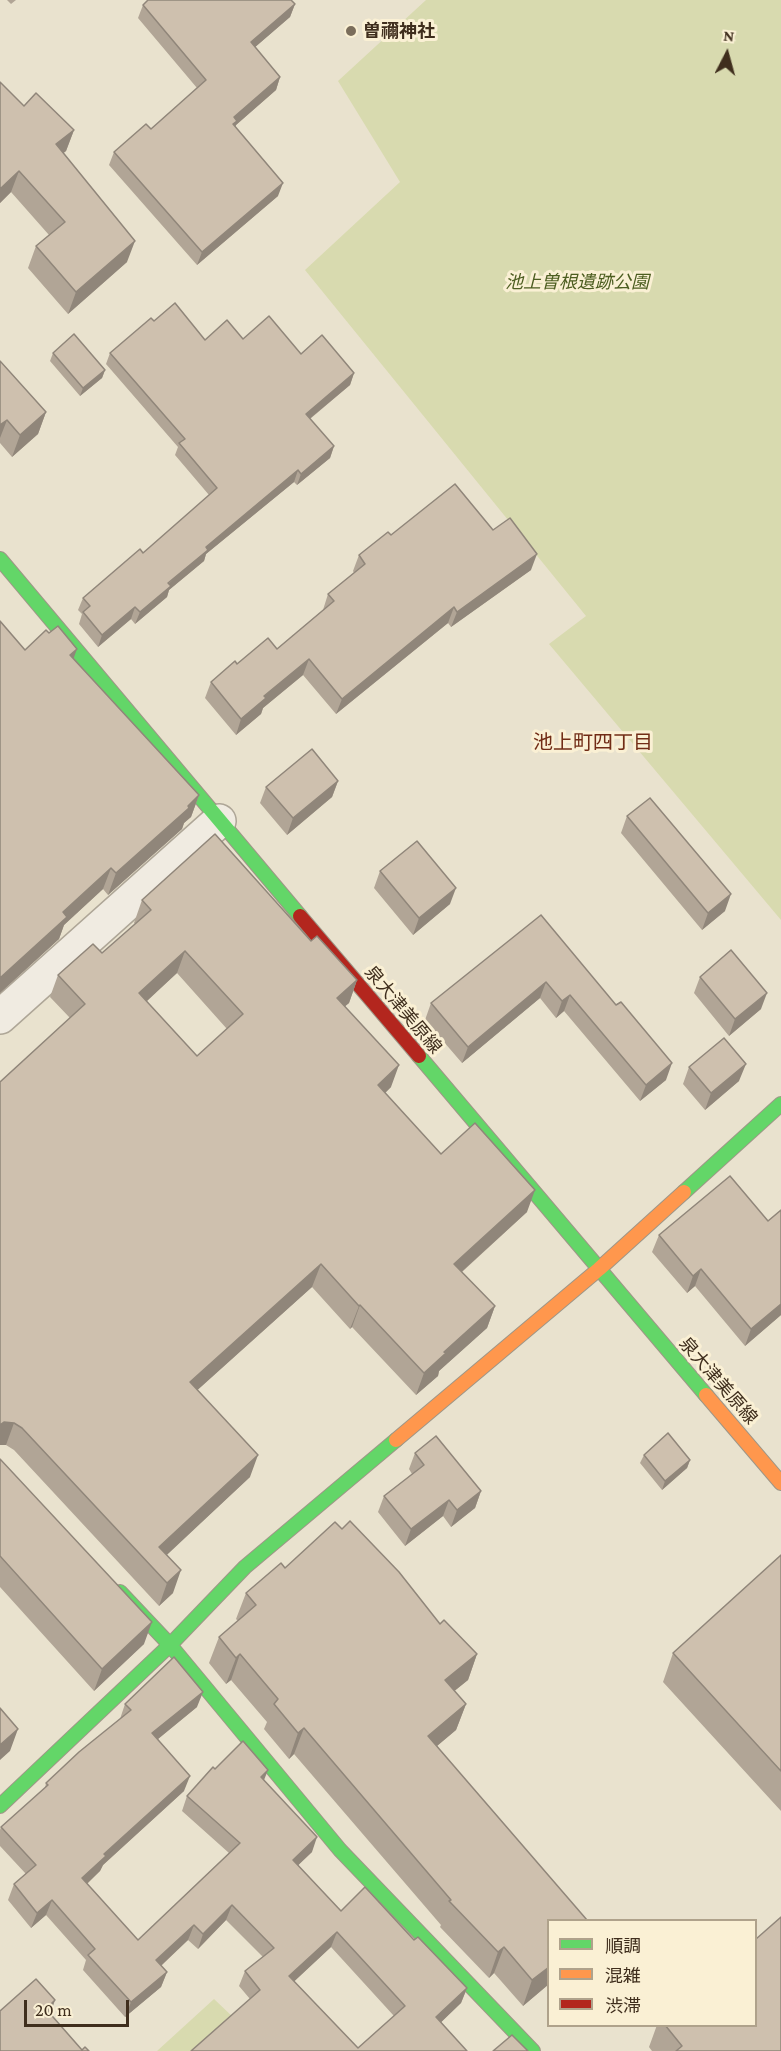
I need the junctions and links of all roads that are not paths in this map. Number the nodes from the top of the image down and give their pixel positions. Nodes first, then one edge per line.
1 (0, 559) edge
2 (219, 821) junction
3 (0, 1017) edge
4 (781, 1104) edge
5 (598, 1269) junction
6 (781, 1483) edge
7 (113, 1584) edge
8 (170, 1645) junction
9 (0, 1806) edge
10 (532, 2051) edge

1 - 2 street, 泉大津美原線
2 - 3 street
2 - 5 street, 泉大津美原線
4 - 5 street
5 - 6 street, 泉大津美原線
5 - 8 street
7 - 8 street
8 - 9 street
8 - 10 street

